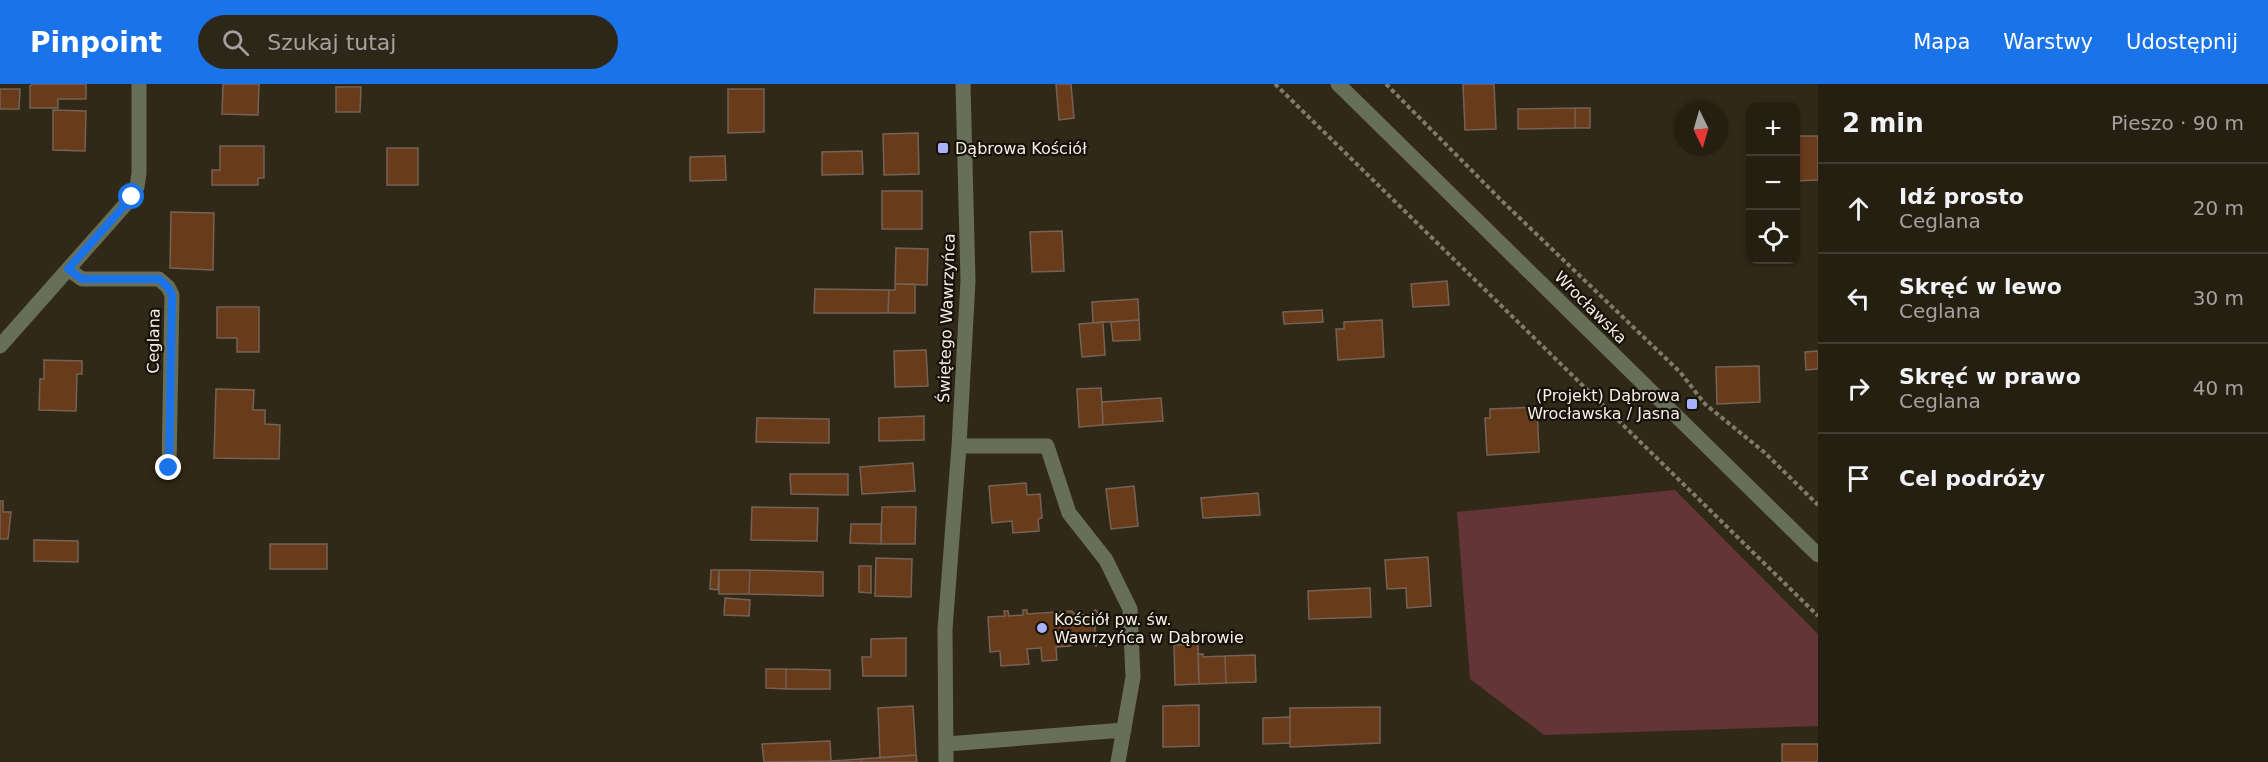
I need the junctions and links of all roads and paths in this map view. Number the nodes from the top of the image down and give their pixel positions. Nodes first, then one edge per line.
1 (139, 84) edge
2 (963, 84) edge
3 (1275, 84) edge
4 (1338, 84) edge
5 (1386, 84) edge
6 (68, 269) junction
7 (0, 346) edge
8 (959, 446) junction
9 (169, 468) dead end
10 (1818, 505) edge
11 (1818, 555) edge
12 (1818, 616) edge
13 (1124, 730) junction
14 (947, 744) junction
15 (946, 762) edge
16 (1118, 762) edge

1 - 6 street
2 - 8 street, Świętego Wawrzyńca
3 - 12 path
4 - 11 street, Wrocławska
5 - 10 path
6 - 7 street
6 - 9 street, Ceglana
8 - 13 street
8 - 14 street, Świętego Wawrzyńca
13 - 14 street
13 - 16 street
14 - 15 street, Świętego Wawrzyńca

